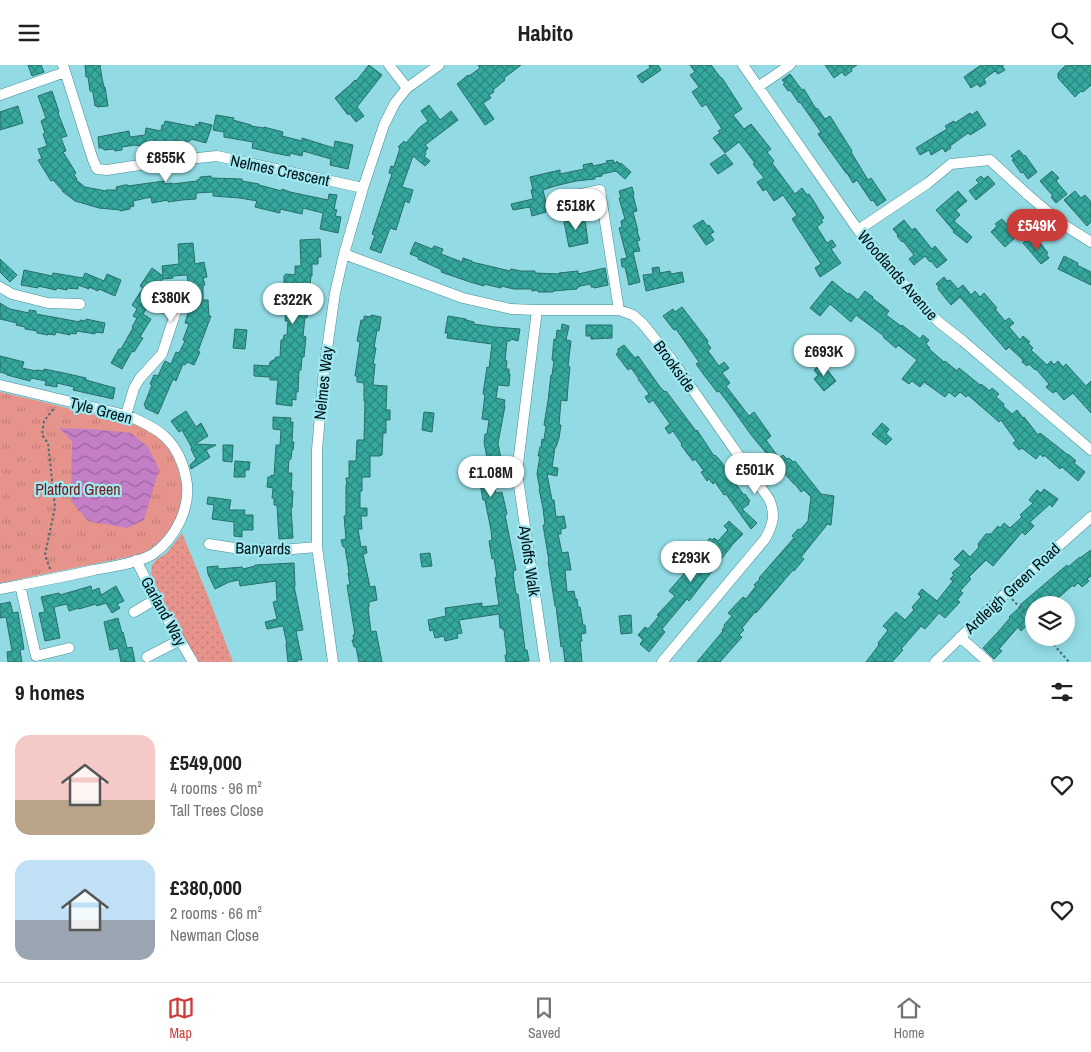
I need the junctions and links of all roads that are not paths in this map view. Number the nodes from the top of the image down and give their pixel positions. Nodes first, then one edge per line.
1 (390, 65) edge
2 (439, 65) edge
3 (743, 65) edge
4 (790, 65) edge
5 (64, 69) edge
6 (758, 87) junction
7 (407, 88) junction
8 (0, 95) edge
9 (363, 187) junction
10 (566, 197) dead end
11 (858, 229) junction
12 (1091, 242) edge
13 (344, 254) junction
14 (0, 287) edge
15 (184, 287) dead end
16 (80, 304) dead end
17 (163, 308) dead end
18 (537, 310) junction
19 (619, 310) junction
20 (177, 311) junction
21 (0, 385) edge
22 (126, 415) junction
23 (1089, 446) edge
24 (1091, 517) edge
25 (209, 544) dead end
26 (317, 547) junction
27 (136, 560) junction
28 (20, 585) junction
29 (0, 589) edge
30 (156, 599) junction
31 (134, 612) dead end
32 (960, 637) junction
33 (180, 640) junction
34 (69, 648) dead end
35 (147, 657) dead end
36 (193, 662) edge
37 (332, 662) edge
38 (545, 662) edge
39 (662, 662) edge
40 (935, 662) edge
41 (988, 662) edge

1 - 7 street
2 - 7 street, Nelmes Way
3 - 6 street, Woodlands Avenue
4 - 6 street
5 - 8 street
5 - 9 street, Nelmes Crescent
6 - 11 street, Woodlands Avenue
7 - 9 street, Nelmes Way
9 - 13 street, Nelmes Way
10 - 19 street
11 - 12 street
11 - 23 street, Woodlands Avenue
13 - 18 street, Brookside
13 - 26 street, Nelmes Way
14 - 16 street
15 - 20 street
17 - 20 street
18 - 19 street, Brookside
18 - 38 street, Ayloffs Walk
19 - 39 street, Brookside
20 - 22 street
21 - 22 street, Tyle Green
22 - 27 street, Tyle Green
24 - 32 street, Ardleigh Green Road
25 - 26 street, Banyards
26 - 37 street, Nelmes Way
27 - 28 street
27 - 30 street, Garland Way
28 - 29 street
28 - 34 street
30 - 31 street
30 - 33 street, Garland Way
32 - 40 street, Ardleigh Green Road
32 - 41 street
33 - 35 street
33 - 36 street, Garland Way

